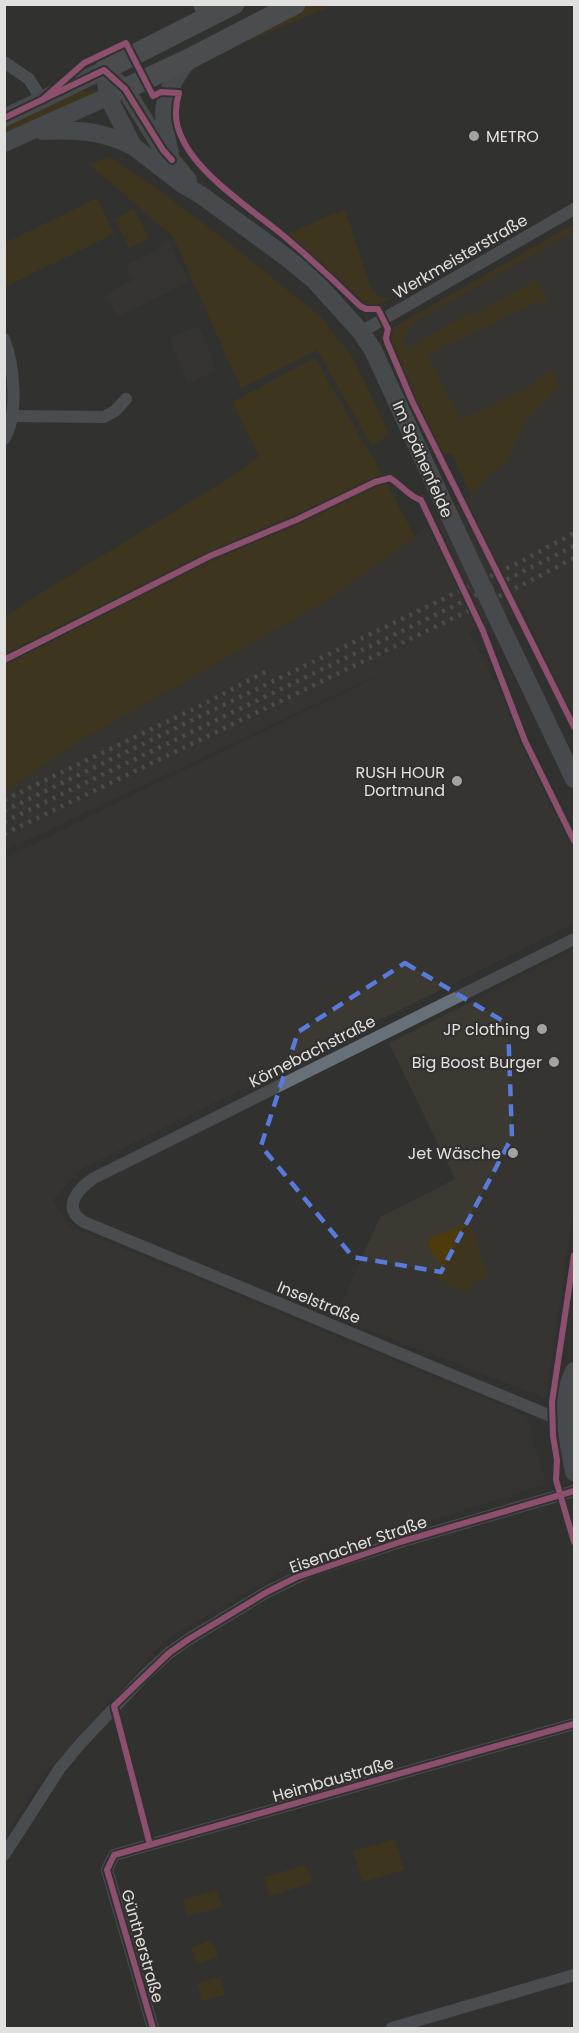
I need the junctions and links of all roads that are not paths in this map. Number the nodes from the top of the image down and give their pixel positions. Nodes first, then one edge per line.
1 (234, 4) edge
2 (295, 4) edge
3 (202, 12) edge
4 (189, 60) junction
5 (4, 62) edge
6 (104, 70) junction
7 (117, 93) junction
8 (42, 100) junction
9 (4, 118) edge
10 (30, 133) junction
11 (4, 143) edge
12 (133, 146) junction
13 (172, 160) junction
14 (201, 195) junction
15 (574, 209) edge
16 (362, 332) junction
17 (4, 339) edge
18 (126, 399) dead end
19 (12, 416) junction
20 (4, 439) edge
21 (574, 779) edge
22 (574, 939) edge
23 (73, 1202) joint
24 (574, 1371) edge
25 (565, 1422) junction
26 (574, 1472) edge
27 (574, 1491) edge
28 (574, 1724) edge
29 (4, 1855) edge
30 (107, 1870) joint
31 (574, 1975) edge
32 (153, 2028) edge
33 (392, 2028) edge

1 - 3 highway
2 - 4 highway
3 - 6 highway
4 - 7 highway
4 - 13 main road
5 - 8 street
6 - 7 main road, Im Spähenfelde
6 - 8 main road
7 - 10 main road
7 - 12 main road, Im Spähenfelde
7 - 13 main road, Im Spähenfelde
8 - 9 main road
10 - 11 main road
10 - 12 main road
12 - 14 main road, Im Spähenfelde
13 - 14 main road, Im Spähenfelde
14 - 16 main road, Im Spähenfelde
15 - 16 street, Werkmeisterstraße
16 - 21 main road, Im Spähenfelde, bridge
17 - 19 street
18 - 19 street
19 - 20 street
22 - 23 street, Körnebachstraße
23 - 25 street, Inselstraße
24 - 25 main road
25 - 26 main road
27 - 29 street, Eisenacher Straße
28 - 30 street, Heimbaustraße
30 - 32 street, Güntherstraße
31 - 33 street

